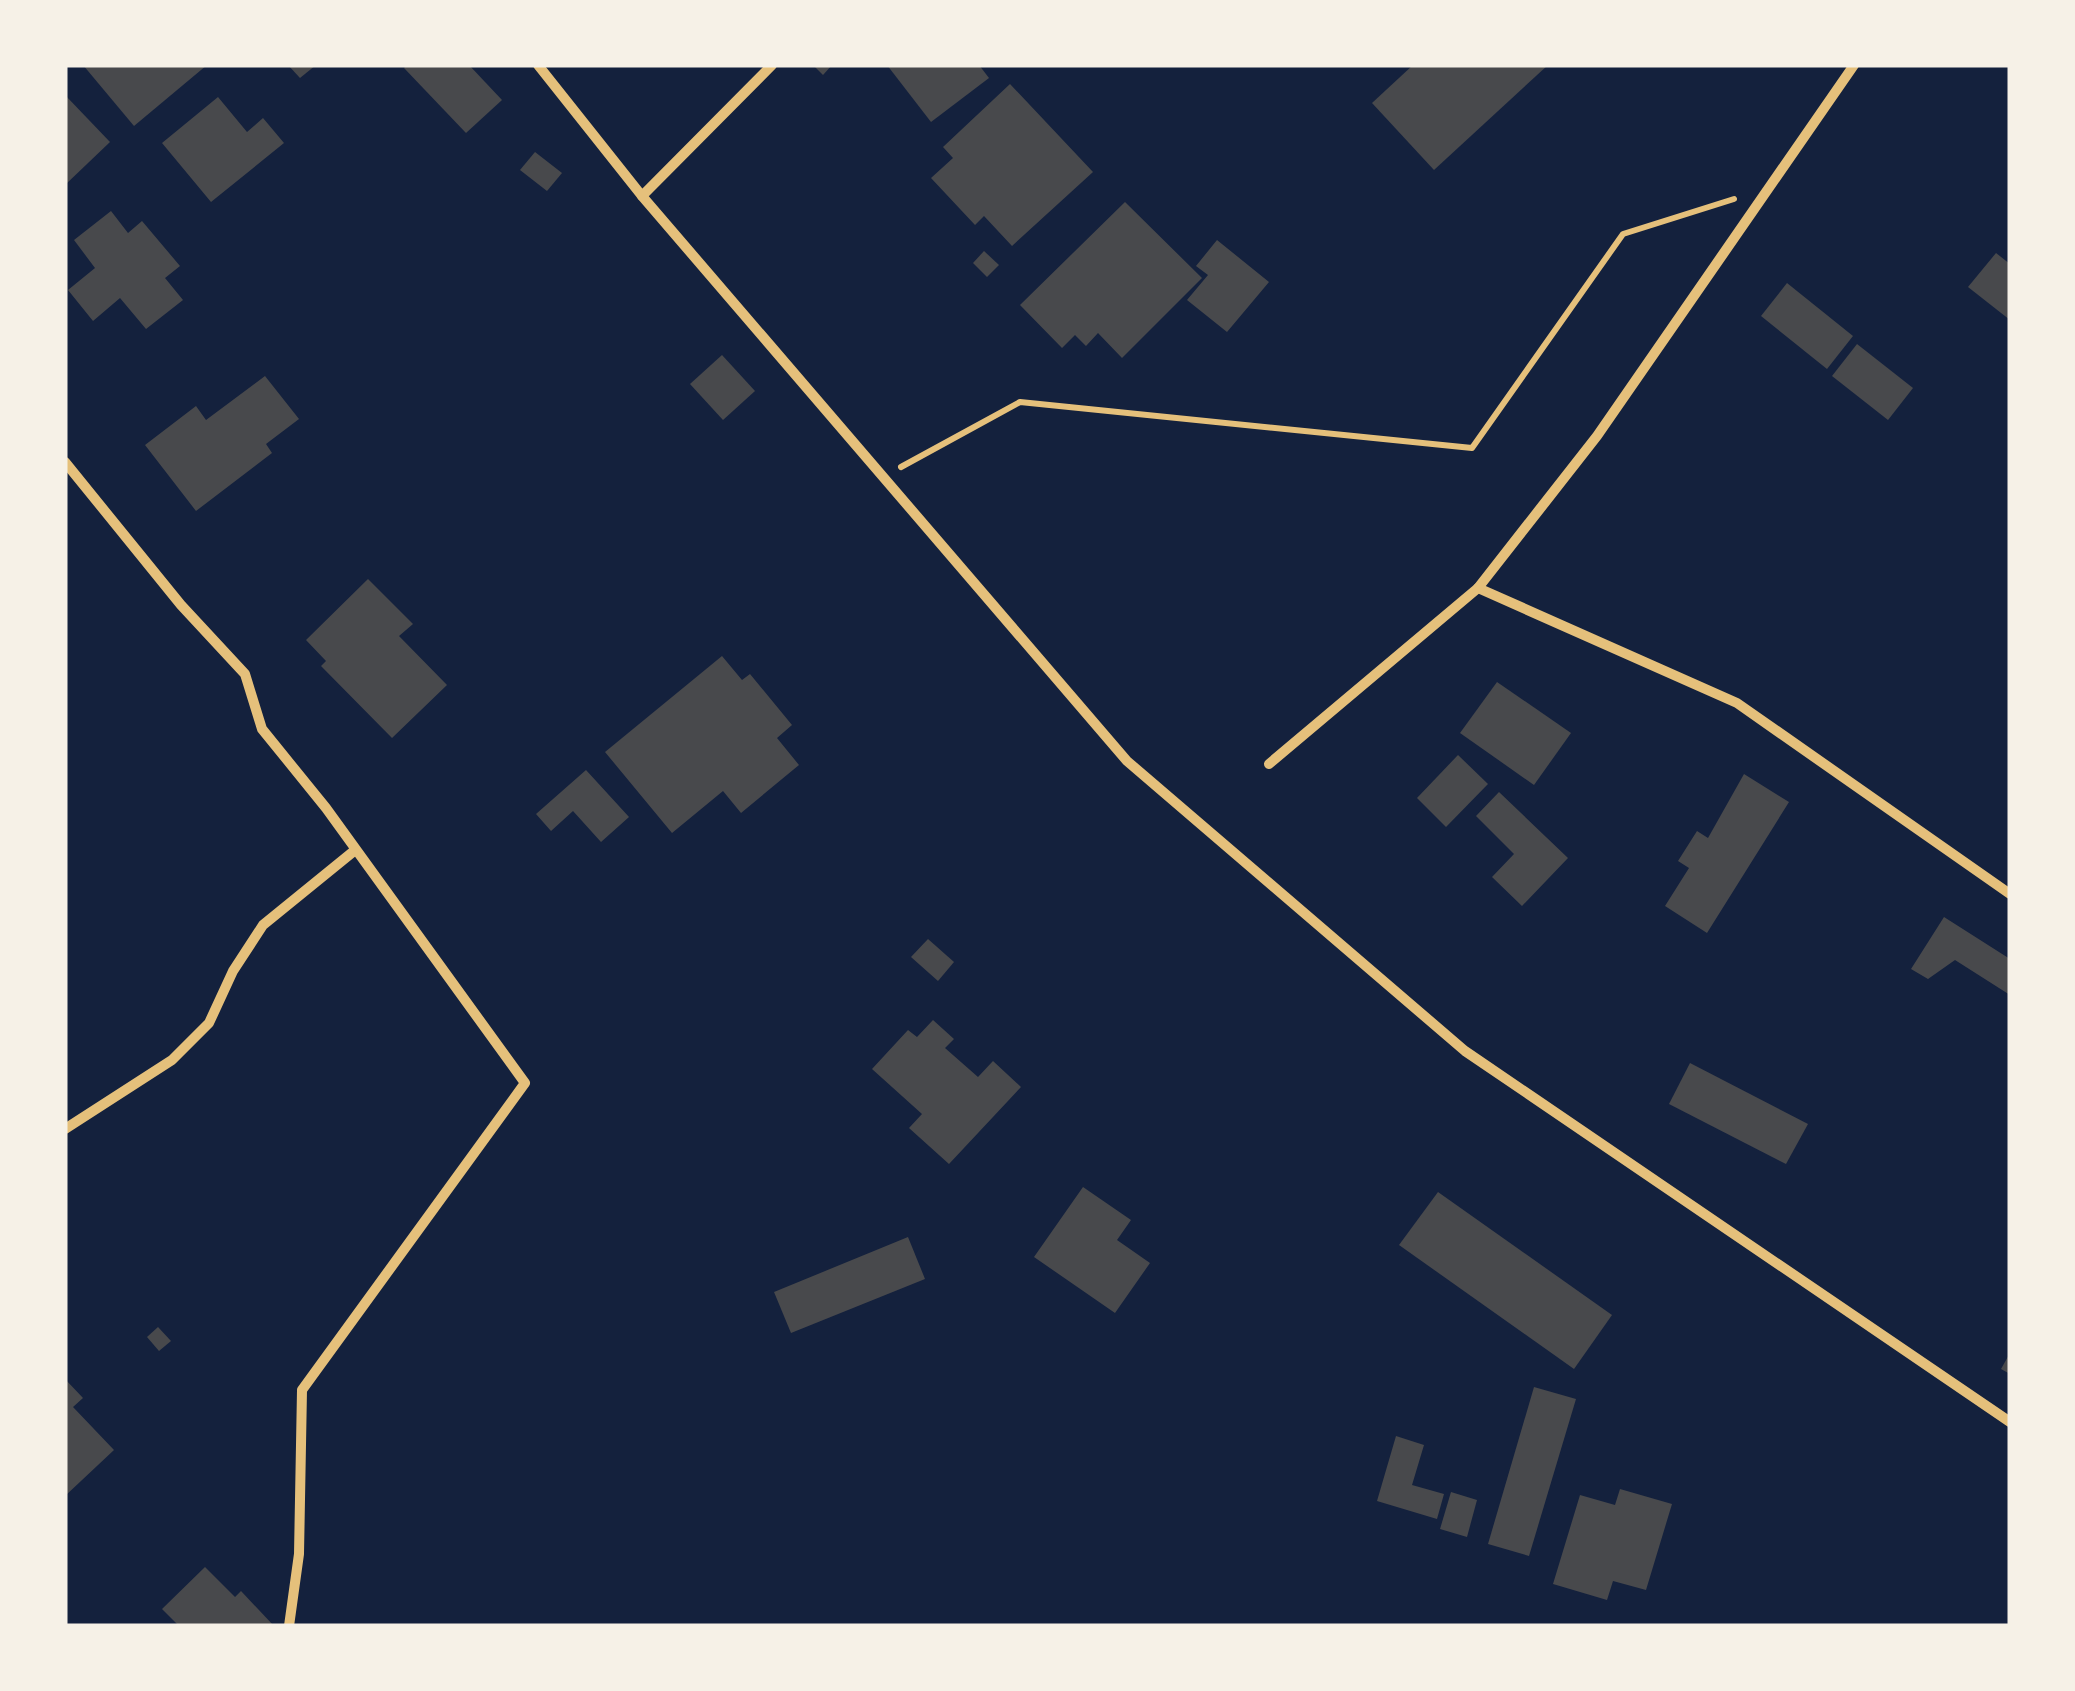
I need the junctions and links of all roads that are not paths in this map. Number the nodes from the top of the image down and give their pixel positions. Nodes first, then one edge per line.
1 (538, 65) edge
2 (772, 65) edge
3 (1854, 65) edge
4 (642, 196) junction
5 (65, 462) edge
6 (1478, 588) junction
7 (1270, 764) dead end
8 (354, 851) junction
9 (2010, 894) edge
10 (65, 1129) edge
11 (2010, 1422) edge
12 (289, 1626) edge

1 - 4 street
2 - 4 street
3 - 6 street
4 - 11 street
5 - 8 street
6 - 7 street
6 - 9 street
8 - 10 street
8 - 12 street

